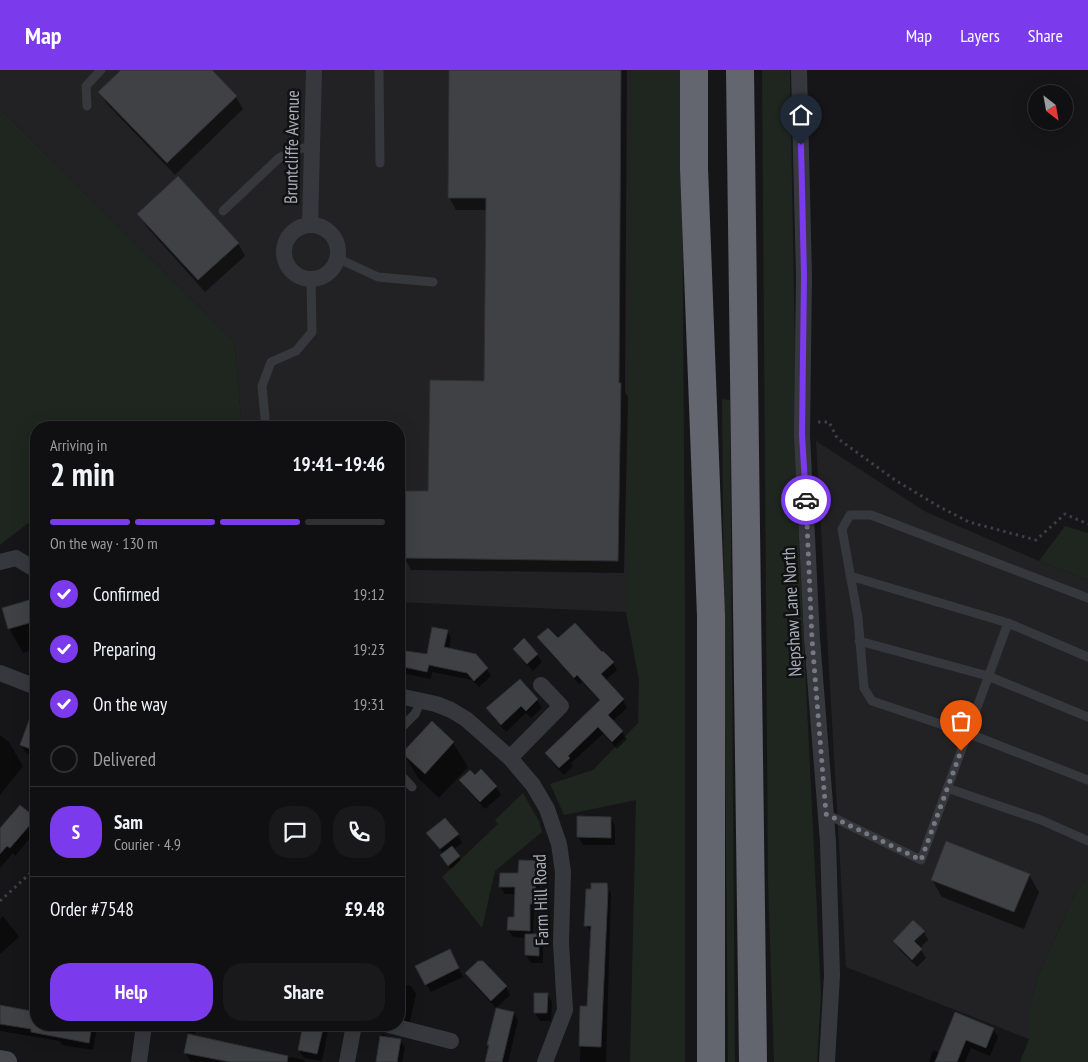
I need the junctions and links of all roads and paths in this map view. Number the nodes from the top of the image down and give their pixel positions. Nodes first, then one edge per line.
1 (101, 70) edge
2 (314, 70) edge
3 (379, 70) edge
4 (694, 70) edge
5 (740, 70) edge
6 (799, 70) edge
7 (87, 106) dead end
8 (312, 147) junction
9 (380, 163) dead end
10 (223, 211) dead end
11 (310, 225) junction
12 (337, 258) junction
13 (311, 279) junction
14 (433, 282) dead end
15 (265, 421) edge
16 (802, 422) junction
17 (1088, 524) edge
18 (0, 562) edge
19 (30, 566) edge
20 (850, 576) junction
21 (1088, 598) edge
22 (1008, 622) junction
23 (859, 641) junction
24 (1088, 657) edge
25 (0, 673) edge
26 (988, 676) junction
27 (30, 685) edge
28 (541, 685) dead end
29 (405, 697) edge
30 (421, 700) junction
31 (1088, 717) edge
32 (405, 725) edge
33 (967, 733) junction
34 (510, 758) junction
35 (405, 779) edge
36 (1088, 780) edge
37 (412, 786) dead end
38 (947, 788) junction
39 (826, 814) junction
40 (1088, 841) edge
41 (30, 874) edge
42 (0, 901) edge
43 (405, 1029) edge
44 (143, 1031) edge
45 (353, 1031) edge
46 (451, 1041) dead end
47 (0, 1061) edge
48 (6, 1062) edge
49 (139, 1062) edge
50 (348, 1062) edge
51 (545, 1062) edge
52 (711, 1062) edge
53 (753, 1062) edge
54 (827, 1062) edge

1 - 7 lane
2 - 8 street, Bruntcliffe Avenue
3 - 9 lane
4 - 52 highway
5 - 53 highway
6 - 16 street, Nepshaw Lane North
8 - 10 lane
8 - 11 street, Bruntcliffe Avenue
11 - 12 street, Bruntcliffe Avenue
11 - 13 street, Bruntcliffe Avenue
12 - 13 street
12 - 14 lane
13 - 15 lane
16 - 17 path
16 - 39 street, Nepshaw Lane North
18 - 19 street
20 - 21 lane
20 - 22 lane
20 - 23 lane
22 - 24 lane
22 - 26 lane
23 - 26 lane
23 - 33 lane
25 - 27 street
26 - 31 lane
26 - 33 lane
28 - 34 street
29 - 30 street, Farm Hill Road
30 - 32 lane
30 - 34 street, Farm Hill Road
33 - 36 lane
33 - 38 lane
34 - 51 street, Farm Hill Road
35 - 37 lane
38 - 39 lane
38 - 40 lane
39 - 54 street, Nepshaw Lane North
41 - 42 path
43 - 46 street
44 - 49 street
45 - 50 street
47 - 48 main road

